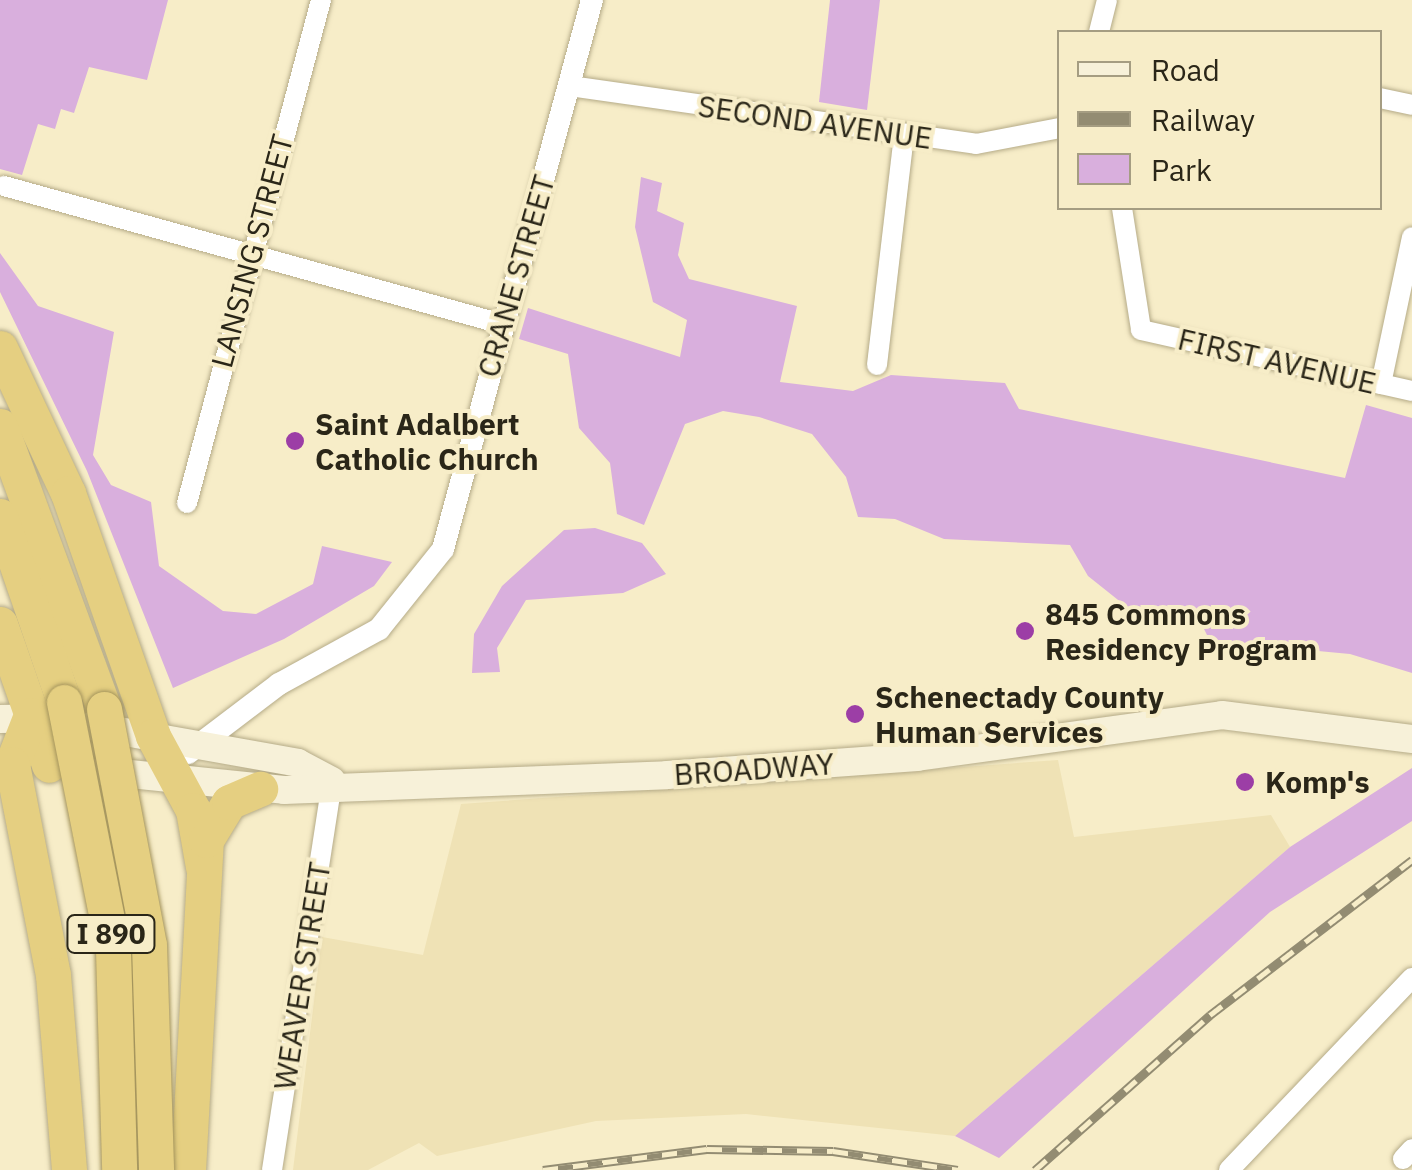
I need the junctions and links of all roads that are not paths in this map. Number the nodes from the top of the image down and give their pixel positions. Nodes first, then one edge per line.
1 (321, 0) edge
2 (592, 0) edge
3 (1107, 0) edge
4 (1100, 30) edge
5 (570, 86) junction
6 (1382, 98) edge
7 (1412, 105) edge
8 (1057, 129) edge
9 (904, 136) junction
10 (4, 186) dead end
11 (1122, 210) edge
12 (1412, 238) edge
13 (250, 256) junction
14 (502, 324) junction
15 (0, 348) edge
16 (877, 365) dead end
17 (1381, 384) junction
18 (1412, 392) edge
19 (0, 426) edge
20 (187, 503) dead end
21 (0, 516) edge
22 (0, 628) edge
23 (0, 662) edge
24 (16, 717) edge
25 (153, 736) junction
26 (1412, 739) edge
27 (193, 742) junction
28 (49, 765) junction
29 (4, 774) edge
30 (176, 780) junction
31 (332, 781) junction
32 (260, 789) junction
33 (203, 867) junction
34 (1412, 978) edge
35 (69, 1170) edge
36 (120, 1170) edge
37 (156, 1170) edge
38 (188, 1170) edge
39 (272, 1170) edge
40 (1230, 1170) edge

1 - 13 street, LANSING STREET
2 - 5 street, CRANE STREET
3 - 4 street
5 - 9 street, SECOND AVENUE
5 - 14 street, CRANE STREET
6 - 7 street
8 - 9 street, SECOND AVENUE
9 - 16 street
10 - 13 street
11 - 17 street, FIRST AVENUE
12 - 17 street
13 - 14 street
13 - 20 street, LANSING STREET
14 - 27 street, CRANE STREET
15 - 25 highway
17 - 18 street, FIRST AVENUE
19 - 37 highway, I 890, bridge
21 - 36 highway, I 890, bridge
22 - 23 highway
22 - 24 highway
24 - 25 main road, BROADWAY
24 - 28 highway
24 - 29 highway
25 - 27 main road, BROADWAY
25 - 30 highway
26 - 31 main road, BROADWAY
27 - 30 street
27 - 31 main road, BROADWAY
28 - 29 main road, BROADWAY
28 - 30 main road, BROADWAY
29 - 35 highway
30 - 32 main road, BROADWAY
30 - 33 highway
31 - 32 main road, BROADWAY
31 - 39 street, WEAVER STREET
32 - 33 highway
33 - 38 highway
34 - 40 street

